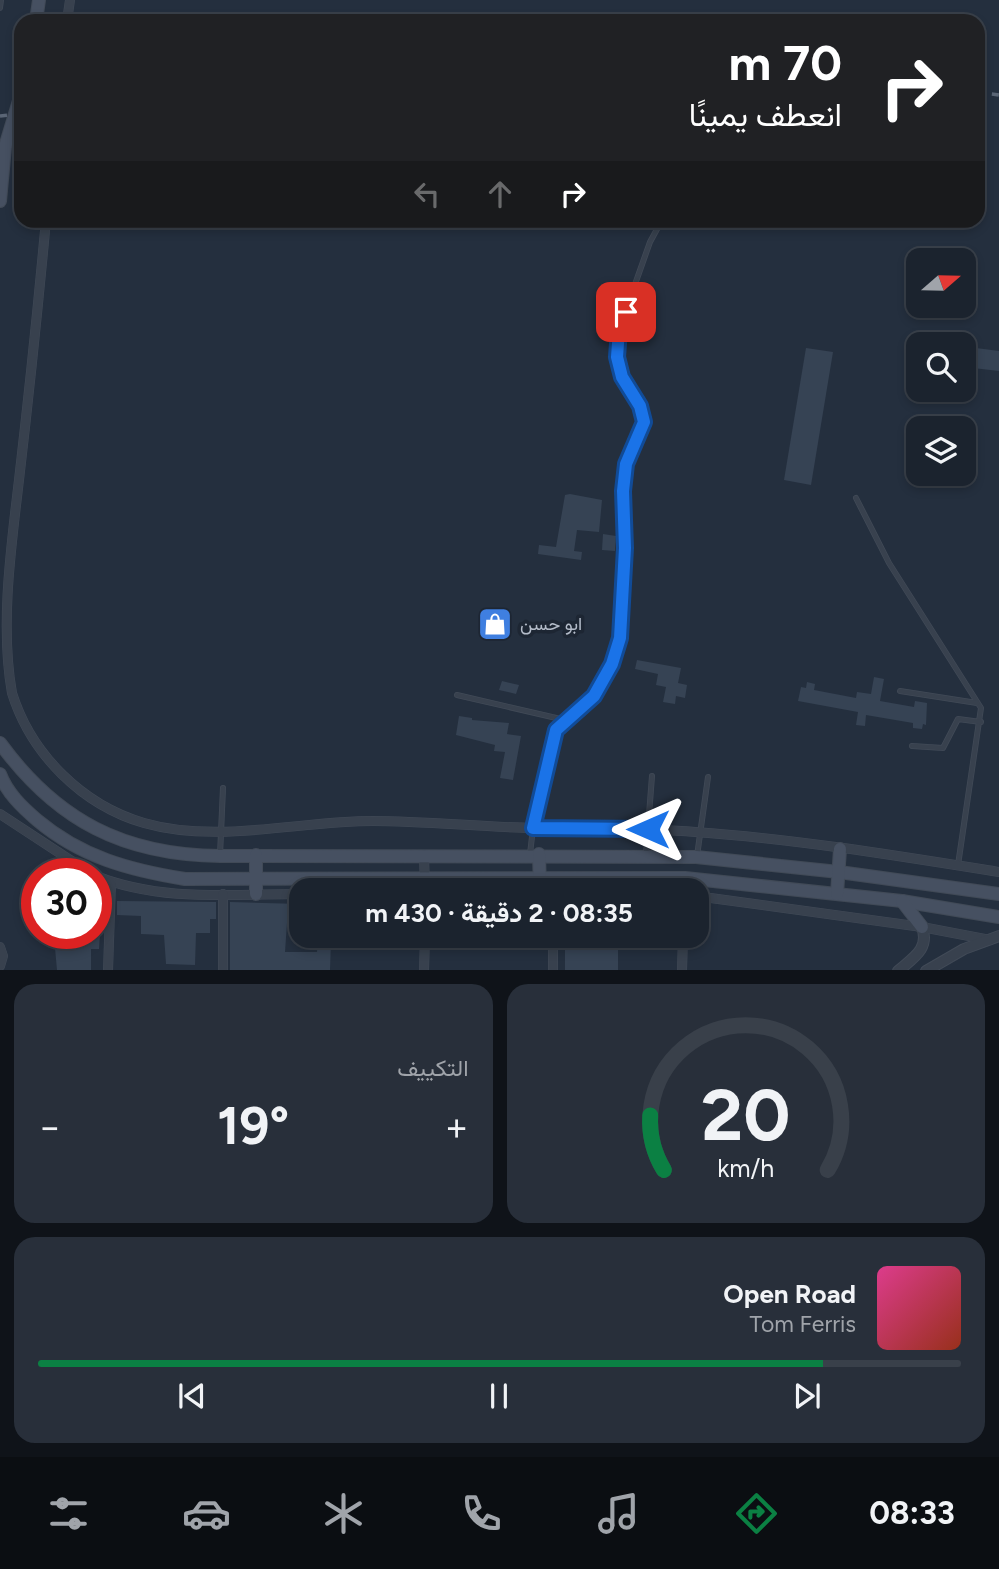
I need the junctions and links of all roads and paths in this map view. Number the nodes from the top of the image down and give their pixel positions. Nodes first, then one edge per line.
1 (1, 0) edge
2 (0, 9) edge
3 (14, 112) edge
4 (3, 141) edge
5 (0, 201) edge
6 (45, 228) edge
7 (658, 228) edge
8 (856, 498) dead end
9 (900, 691) dead end
10 (457, 695) dead end
11 (978, 703) junction
12 (567, 720) junction
13 (981, 722) junction
14 (0, 743) edge
15 (912, 746) dead end
16 (0, 774) edge
17 (652, 776) dead end
18 (708, 777) dead end
19 (223, 788) dead end
20 (0, 814) edge
21 (533, 828) junction
22 (648, 829) junction
23 (221, 830) junction
24 (700, 832) junction
25 (840, 849) junction
26 (534, 854) junction
27 (256, 855) junction
28 (424, 855) junction
29 (645, 855) junction
30 (220, 856) junction
31 (696, 857) junction
32 (67, 858) edge
33 (958, 866) junction
34 (839, 872) junction
35 (999, 873) edge
36 (425, 878) edge
37 (538, 878) edge
38 (256, 880) junction
39 (112, 881) edge
40 (289, 881) edge
41 (709, 881) edge
42 (223, 894) junction
43 (256, 894) junction
44 (289, 894) edge
45 (838, 894) junction
46 (999, 894) edge
47 (709, 898) edge
48 (902, 901) junction
49 (999, 917) edge
50 (922, 927) junction
51 (996, 939) edge
52 (0, 947) edge
53 (425, 948) edge
54 (553, 948) edge
55 (683, 948) edge
56 (109, 949) edge
57 (0, 966) edge
58 (108, 970) edge
59 (223, 970) edge
60 (424, 970) edge
61 (553, 970) edge
62 (682, 970) edge
63 (899, 970) edge
64 (928, 970) edge

1 - 2 lane
3 - 4 main road
4 - 5 main road
6 - 23 street
7 - 12 lane
8 - 11 lane
9 - 11 lane
10 - 12 lane
11 - 13 lane
12 - 21 lane
13 - 15 lane
13 - 33 lane
14 - 30 main road
16 - 38 main road
17 - 22 lane
18 - 24 lane
19 - 23 lane
20 - 32 street
21 - 22 street
21 - 23 street
21 - 26 lane
22 - 24 street
22 - 29 lane
23 - 30 lane
24 - 25 street
24 - 31 lane
25 - 33 street
25 - 34 main road
26 - 28 main road
26 - 29 main road
26 - 37 main road
27 - 28 main road
27 - 30 main road
27 - 38 main road
28 - 36 street
29 - 31 main road
31 - 34 main road
33 - 35 street
34 - 45 main road
34 - 46 main road
38 - 40 main road
38 - 43 main road
39 - 42 street
41 - 45 main road
42 - 43 street
42 - 59 street
43 - 44 street
45 - 48 main road
47 - 50 street
48 - 49 main road
48 - 50 main road
50 - 51 street
50 - 63 street
51 - 64 street
52 - 57 street
53 - 60 street
54 - 61 street
55 - 62 street
56 - 58 street

